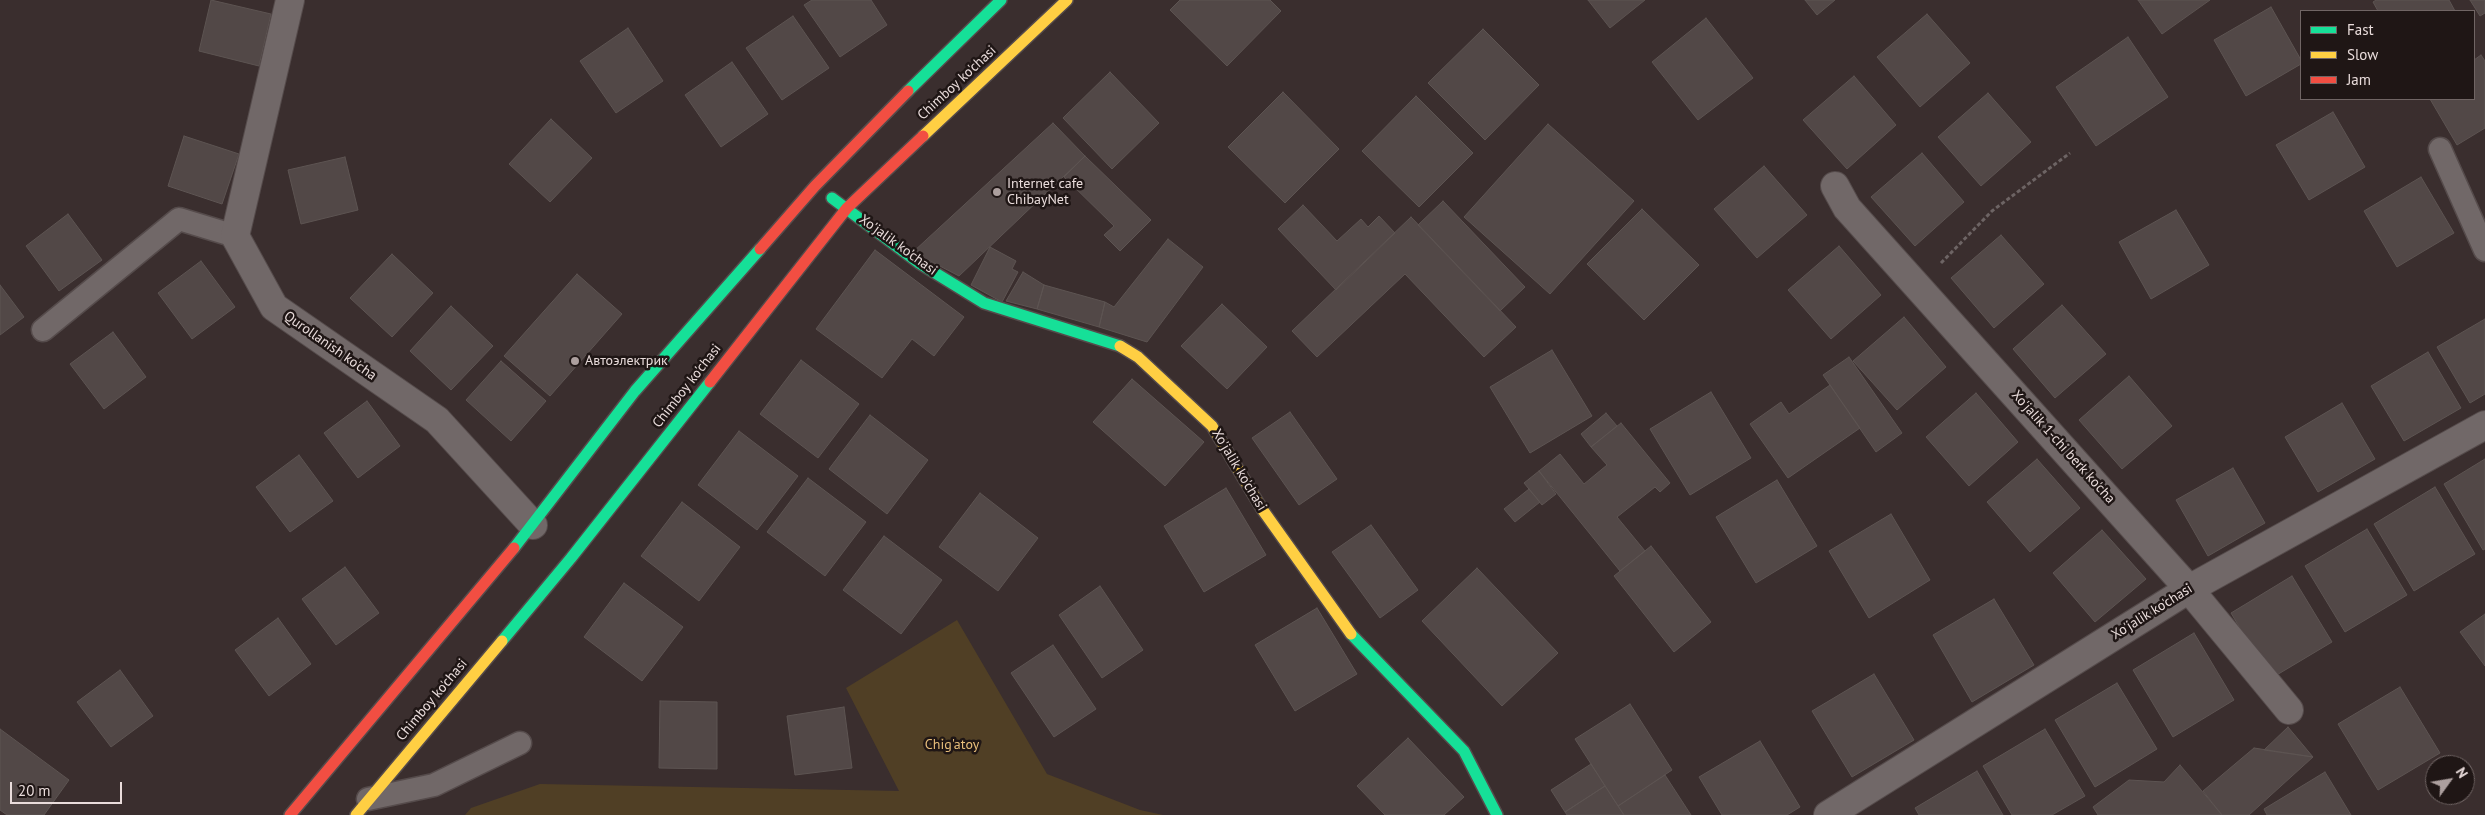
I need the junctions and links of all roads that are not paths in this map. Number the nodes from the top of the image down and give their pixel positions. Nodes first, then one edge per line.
1 (290, 0) edge
2 (1001, 0) edge
3 (1067, 0) edge
4 (2440, 150) dead end
5 (814, 186) junction
6 (1835, 186) dead end
7 (847, 208) junction
8 (235, 236) junction
9 (2485, 250) edge
10 (43, 330) dead end
11 (2485, 425) edge
12 (533, 525) junction
13 (2189, 589) junction
14 (2289, 710) dead end
15 (520, 743) dead end
16 (362, 807) edge
17 (290, 815) edge
18 (1497, 815) edge
19 (1828, 815) edge

1 - 8 street
2 - 5 main road, Chimboy ko'chasi
3 - 7 main road, Chimboy ko'chasi
4 - 9 lane
5 - 7 main road, Xo'jalik ko'chasi
5 - 12 main road, Chimboy ko'chasi
6 - 13 street, Xo'jalik 1-chi berk ko'cha
7 - 16 main road, Chimboy ko'chasi
7 - 18 main road, Xo'jalik ko'chasi
8 - 10 lane
8 - 12 street, Qurollanish ko'cha
11 - 13 street, Xo'jalik ko'chasi
12 - 17 main road, Chimboy ko'chasi
13 - 14 street, Xo'jalik 1-chi berk ko'cha
13 - 19 street, Xo'jalik ko'chasi
15 - 16 lane

